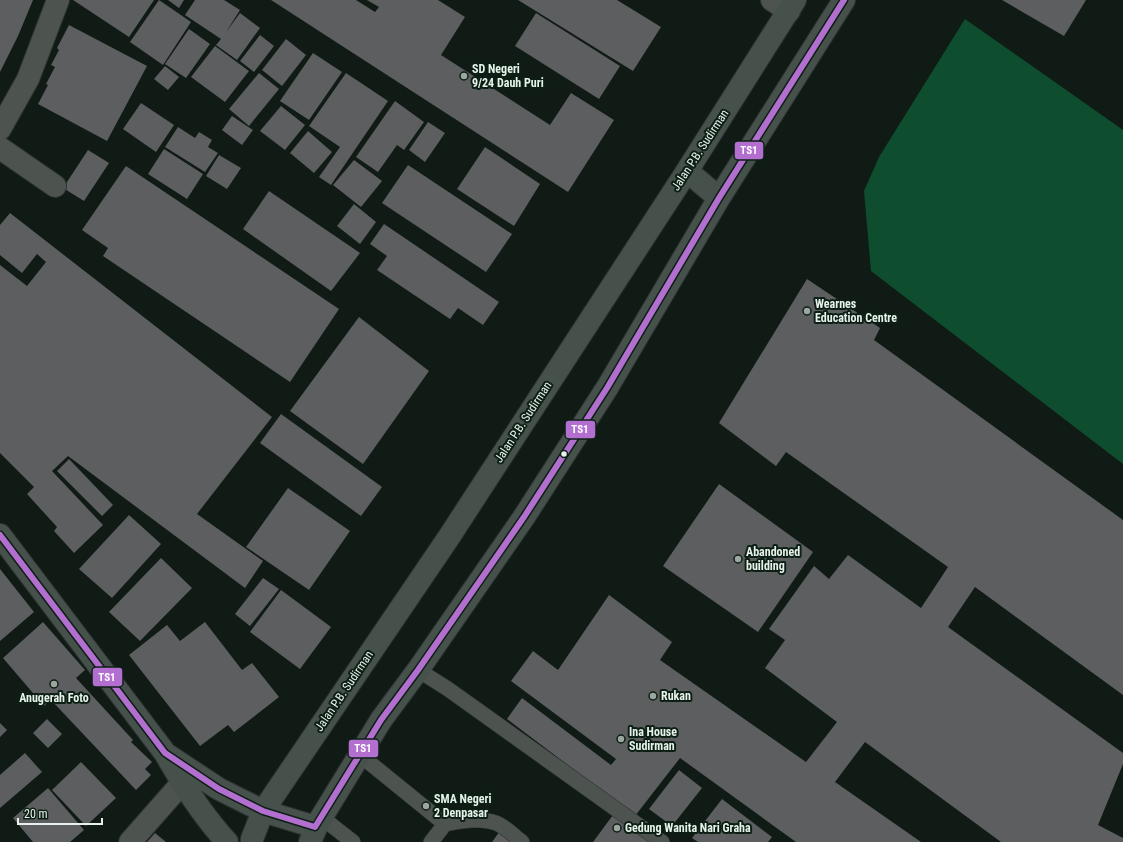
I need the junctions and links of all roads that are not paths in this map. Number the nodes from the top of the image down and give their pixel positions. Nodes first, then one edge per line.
1 (58, 0) edge
2 (844, 0) edge
3 (785, 4) edge
4 (0, 129) edge
5 (0, 148) edge
6 (687, 171) junction
7 (54, 186) dead end
8 (719, 198) junction
9 (0, 535) edge
10 (418, 670) junction
11 (165, 754) junction
12 (360, 754) junction
13 (182, 783) junction
14 (263, 811) junction
15 (445, 824) junction
16 (316, 829) edge
17 (130, 842) edge
18 (227, 842) edge
19 (252, 842) edge
20 (353, 842) edge
21 (431, 842) edge
22 (522, 842) edge
23 (662, 842) edge

1 - 4 street
2 - 8 street
3 - 6 street, Jalan P.B. Sudirman
5 - 7 street
6 - 8 street
6 - 14 street, Jalan P.B. Sudirman
8 - 10 street
9 - 11 street
10 - 12 street
10 - 23 lane
11 - 13 street
11 - 14 street
12 - 15 lane
12 - 16 street
13 - 17 street
13 - 18 street
14 - 16 street
14 - 19 street, Jalan P.B. Sudirman
15 - 21 lane
15 - 22 lane
16 - 20 lane

